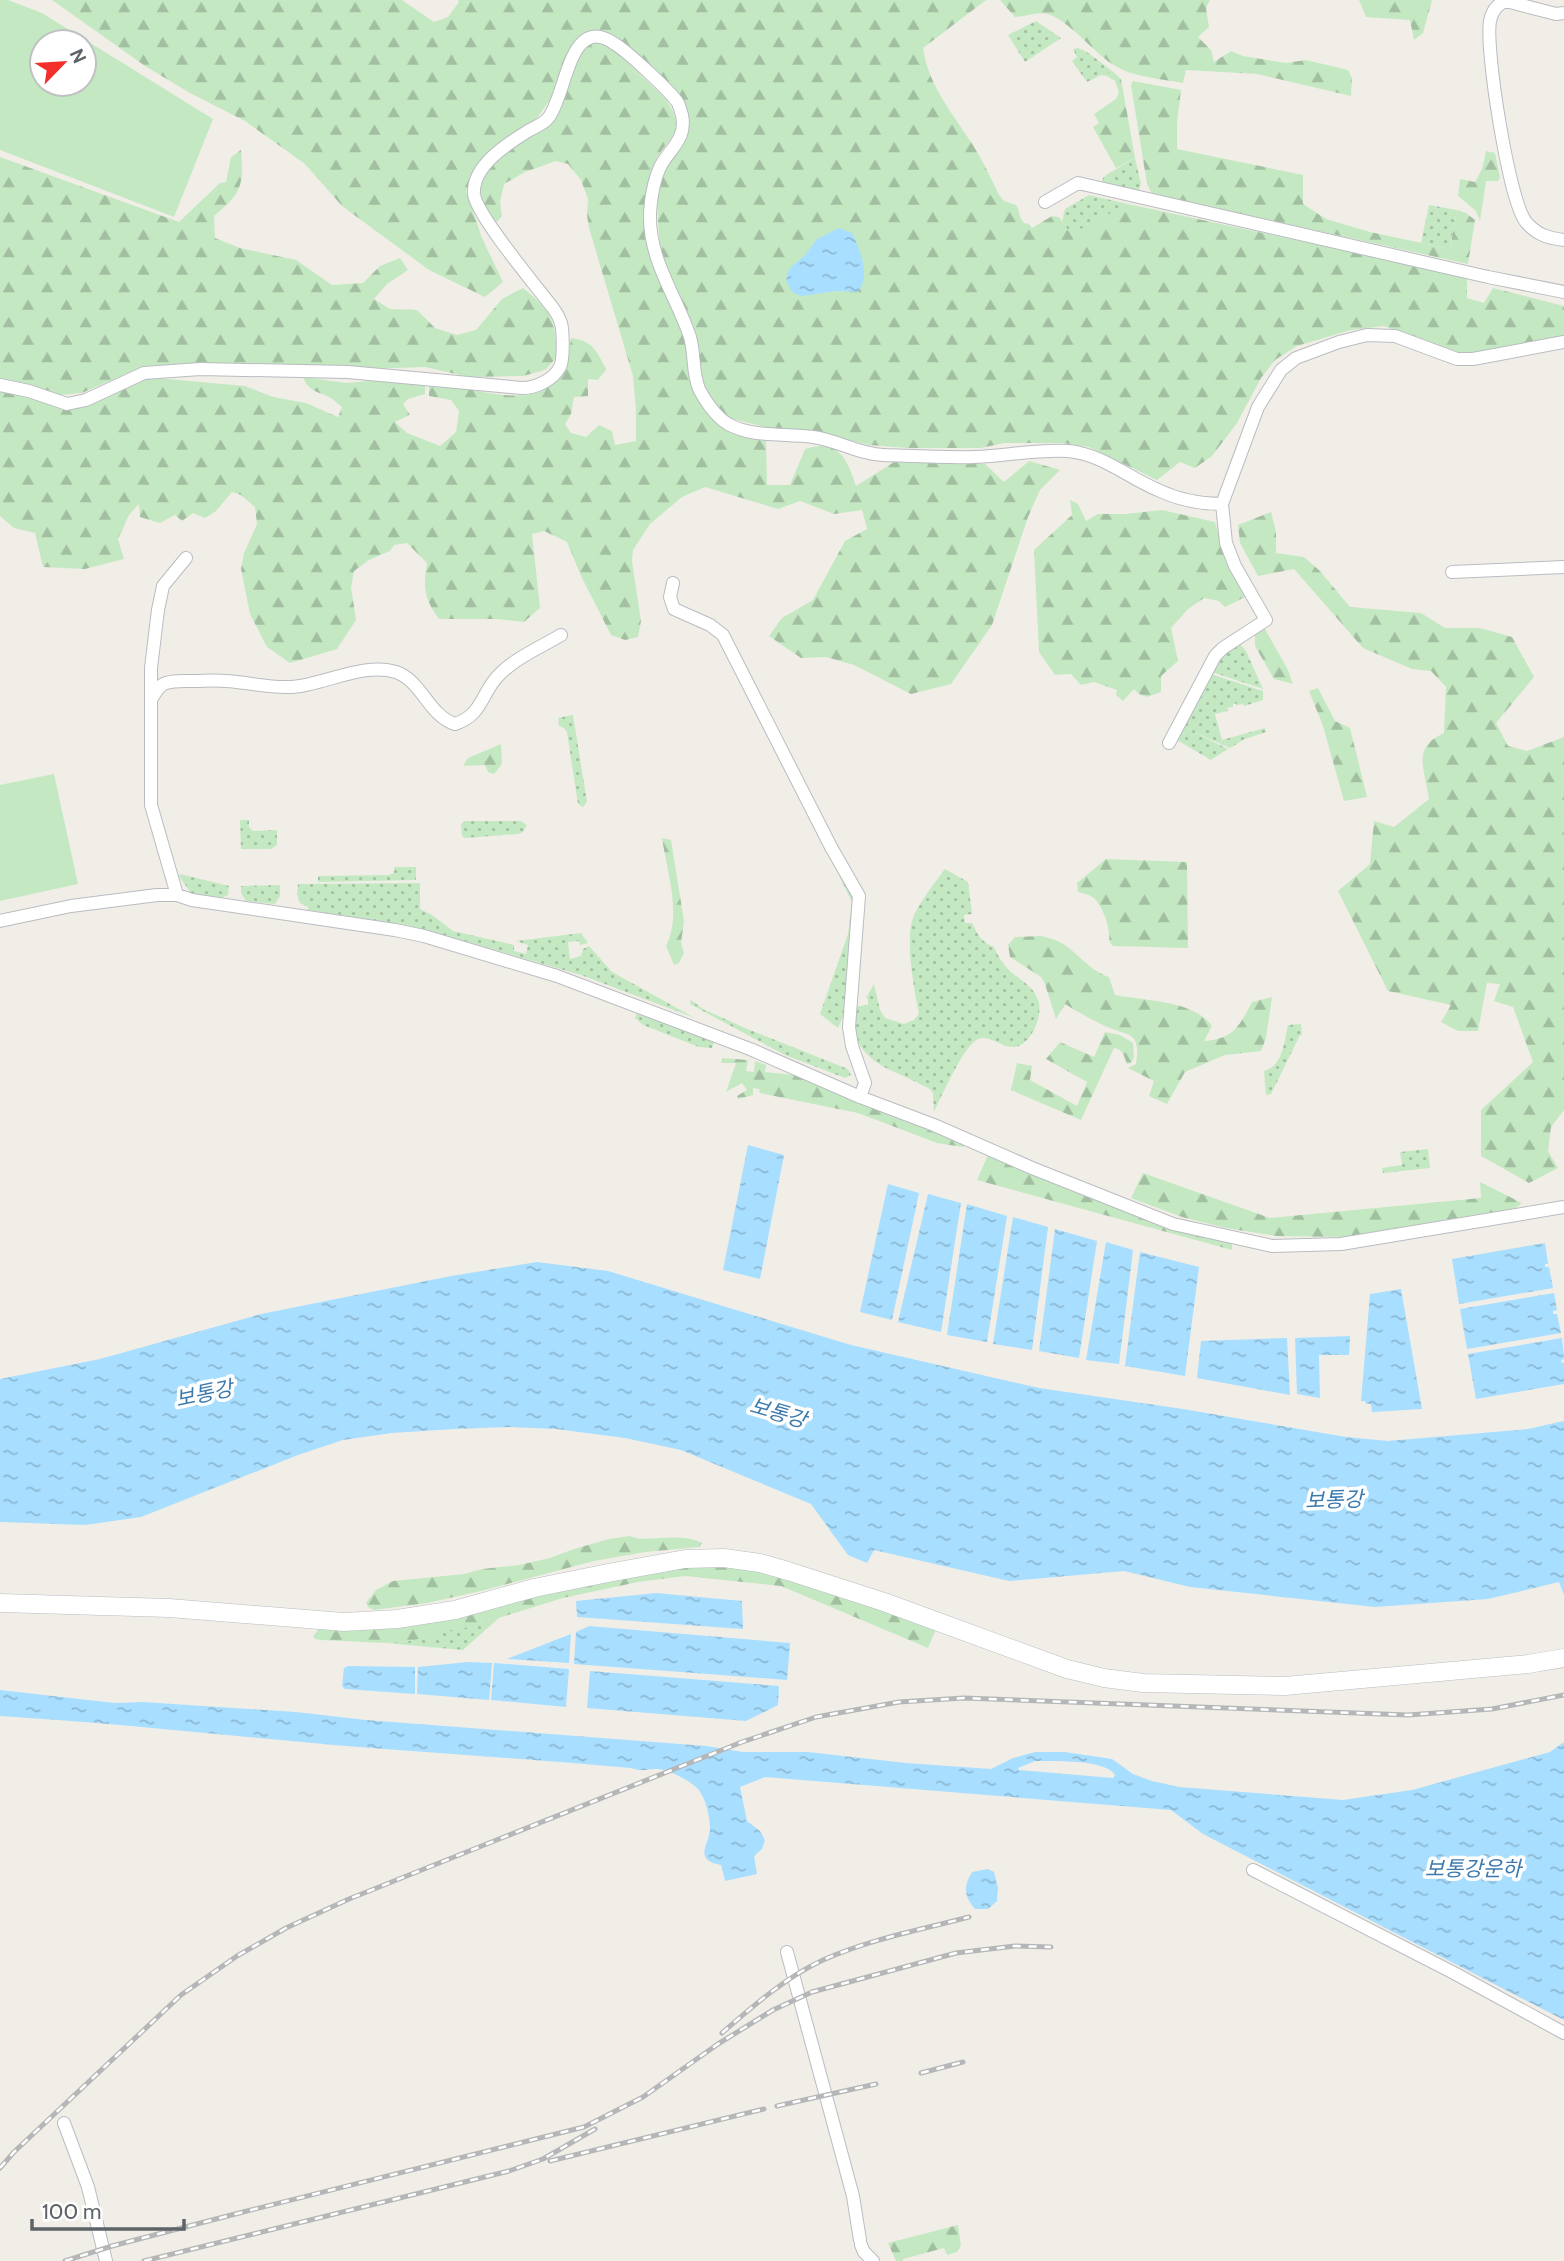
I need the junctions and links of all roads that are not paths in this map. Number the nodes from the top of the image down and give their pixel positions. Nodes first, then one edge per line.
1 (1564, 13) edge
2 (1045, 202) dead end
3 (1564, 240) edge
4 (1564, 292) edge
5 (1564, 342) edge
6 (0, 385) edge
7 (1222, 504) junction
8 (186, 558) dead end
9 (1564, 567) edge
10 (1452, 572) dead end
11 (673, 583) dead end
12 (561, 635) dead end
13 (152, 698) junction
14 (1169, 743) dead end
15 (177, 895) junction
16 (0, 921) edge
17 (860, 1097) junction
18 (1564, 1207) edge
19 (0, 1603) edge
20 (1564, 1658) edge
21 (1253, 1870) dead end
22 (787, 1952) dead end
23 (1564, 2033) edge
24 (64, 2123) dead end
25 (106, 2261) edge
26 (873, 2261) edge

1 - 3 street
2 - 4 street
5 - 7 street
6 - 7 street
7 - 14 street
8 - 13 street
9 - 10 street
11 - 17 street
12 - 13 street
13 - 15 street
15 - 16 street
15 - 17 street
17 - 18 street
19 - 20 main road
21 - 23 street
22 - 26 street
24 - 25 street

